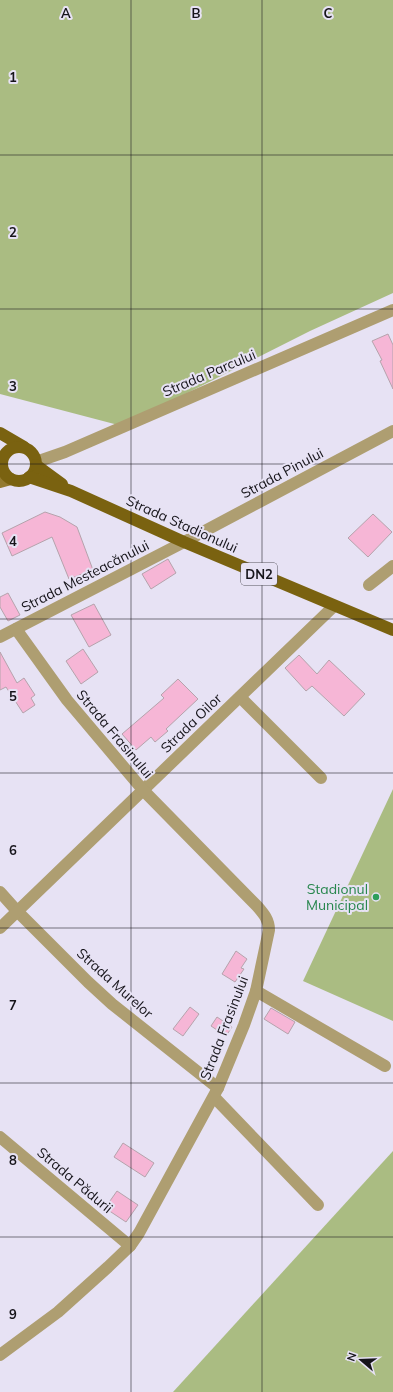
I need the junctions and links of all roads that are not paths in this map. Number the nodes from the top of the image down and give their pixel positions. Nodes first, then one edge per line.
1 (393, 310) edge
2 (393, 431) edge
3 (0, 433) edge
4 (24, 447) junction
5 (36, 463) junction
6 (1, 464) edge
7 (29, 478) junction
8 (6, 480) edge
9 (71, 491) junction
10 (184, 542) junction
11 (393, 566) edge
12 (369, 585) dead end
13 (334, 606) junction
14 (16, 629) junction
15 (393, 630) edge
16 (0, 637) edge
17 (240, 697) junction
18 (321, 778) dead end
19 (143, 790) junction
20 (0, 892) edge
21 (17, 911) junction
22 (0, 928) edge
23 (256, 991) junction
24 (385, 1066) dead end
25 (216, 1092) junction
26 (0, 1137) edge
27 (318, 1204) dead end
28 (130, 1246) junction
29 (0, 1355) edge

1 - 5 street, Strada Parcului
2 - 10 street, Strada Pinului
3 - 4 main road, DN2
4 - 5 main road, DN2
4 - 6 main road, DN2
5 - 7 main road
5 - 9 main road, Strada Stadionului / DN2
6 - 8 main road, DN2
7 - 8 main road, DN2
7 - 9 main road, Strada Stadionului / DN2
9 - 10 main road, Strada Stadionului / DN2
10 - 13 main road, Strada Stadionului / DN2
10 - 14 street, Strada Mesteacănului
11 - 12 street
13 - 15 main road, Strada Stadionului / DN2
13 - 17 street, Strada Oilor
14 - 16 street, Strada Mesteacănului
14 - 19 street, Strada Frasinului
17 - 18 street
17 - 19 street, Strada Oilor
19 - 21 street, Strada Oilor
19 - 23 street, Strada Frasinului
20 - 21 street, Strada Murelor
21 - 22 street, Strada Oilor
21 - 25 street, Strada Murelor
23 - 24 street
23 - 25 street, Strada Frasinului
25 - 27 street, Strada Murelor
25 - 28 street, Strada Frasinului
26 - 28 street, Strada Pădurii
28 - 29 street, Strada Frasinului

